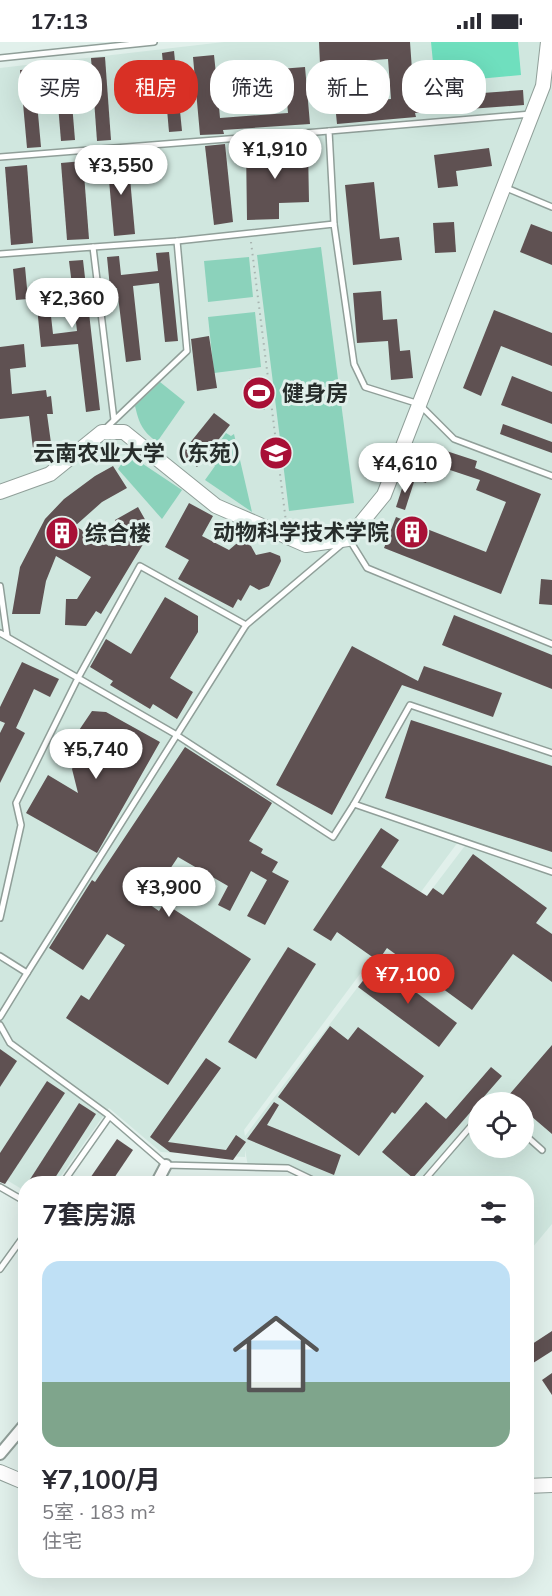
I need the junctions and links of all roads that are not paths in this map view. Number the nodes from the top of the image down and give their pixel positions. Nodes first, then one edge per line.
1 (154, 42) edge
2 (548, 42) edge
3 (0, 58) edge
4 (532, 114) junction
5 (329, 131) junction
6 (0, 156) edge
7 (504, 187) junction
8 (552, 207) edge
9 (334, 224) junction
10 (177, 241) junction
11 (93, 247) junction
12 (0, 254) edge
13 (419, 404) junction
14 (114, 420) junction
15 (102, 432) junction
16 (552, 476) edge
17 (0, 492) edge
18 (348, 539) junction
19 (0, 586) edge
20 (246, 625) junction
21 (0, 633) edge
22 (7, 636) junction
23 (552, 644) edge
24 (78, 678) junction
25 (175, 734) junction
26 (552, 753) edge
27 (354, 804) junction
28 (552, 872) edge
29 (0, 918) edge
30 (0, 956) edge
31 (27, 973) junction
32 (0, 1017) edge
33 (0, 1025) edge
34 (109, 1117) junction
35 (468, 1130) edge
36 (534, 1142) edge
37 (543, 1150) dead end
38 (166, 1165) junction
39 (68, 1176) edge
40 (160, 1176) edge
41 (304, 1176) edge
42 (428, 1176) edge
43 (0, 1187) edge
44 (18, 1197) edge
45 (18, 1244) edge
46 (0, 1269) edge
47 (18, 1433) edge
48 (0, 1454) edge
49 (0, 1472) edge
50 (18, 1479) edge
51 (552, 1485) edge
52 (534, 1486) edge

1 - 3 lane
2 - 4 street
4 - 5 lane
4 - 7 street
5 - 6 lane
5 - 9 lane
7 - 8 lane
7 - 13 street
9 - 10 lane
9 - 13 lane
10 - 11 lane
10 - 14 lane
11 - 12 lane
11 - 14 lane
13 - 16 lane
13 - 18 street
14 - 15 lane
15 - 17 street
15 - 18 street
18 - 20 lane
18 - 23 lane
19 - 22 lane
20 - 24 lane
20 - 25 lane
21 - 22 lane
22 - 24 lane
24 - 25 lane
24 - 29 lane
25 - 27 lane
25 - 31 lane
26 - 27 lane
27 - 28 lane
30 - 31 lane
31 - 32 lane
33 - 34 lane
34 - 38 lane
34 - 39 lane
35 - 42 lane
36 - 37 lane
38 - 40 street
38 - 41 lane
43 - 44 lane
45 - 46 lane
47 - 48 street
49 - 50 street
51 - 52 street

